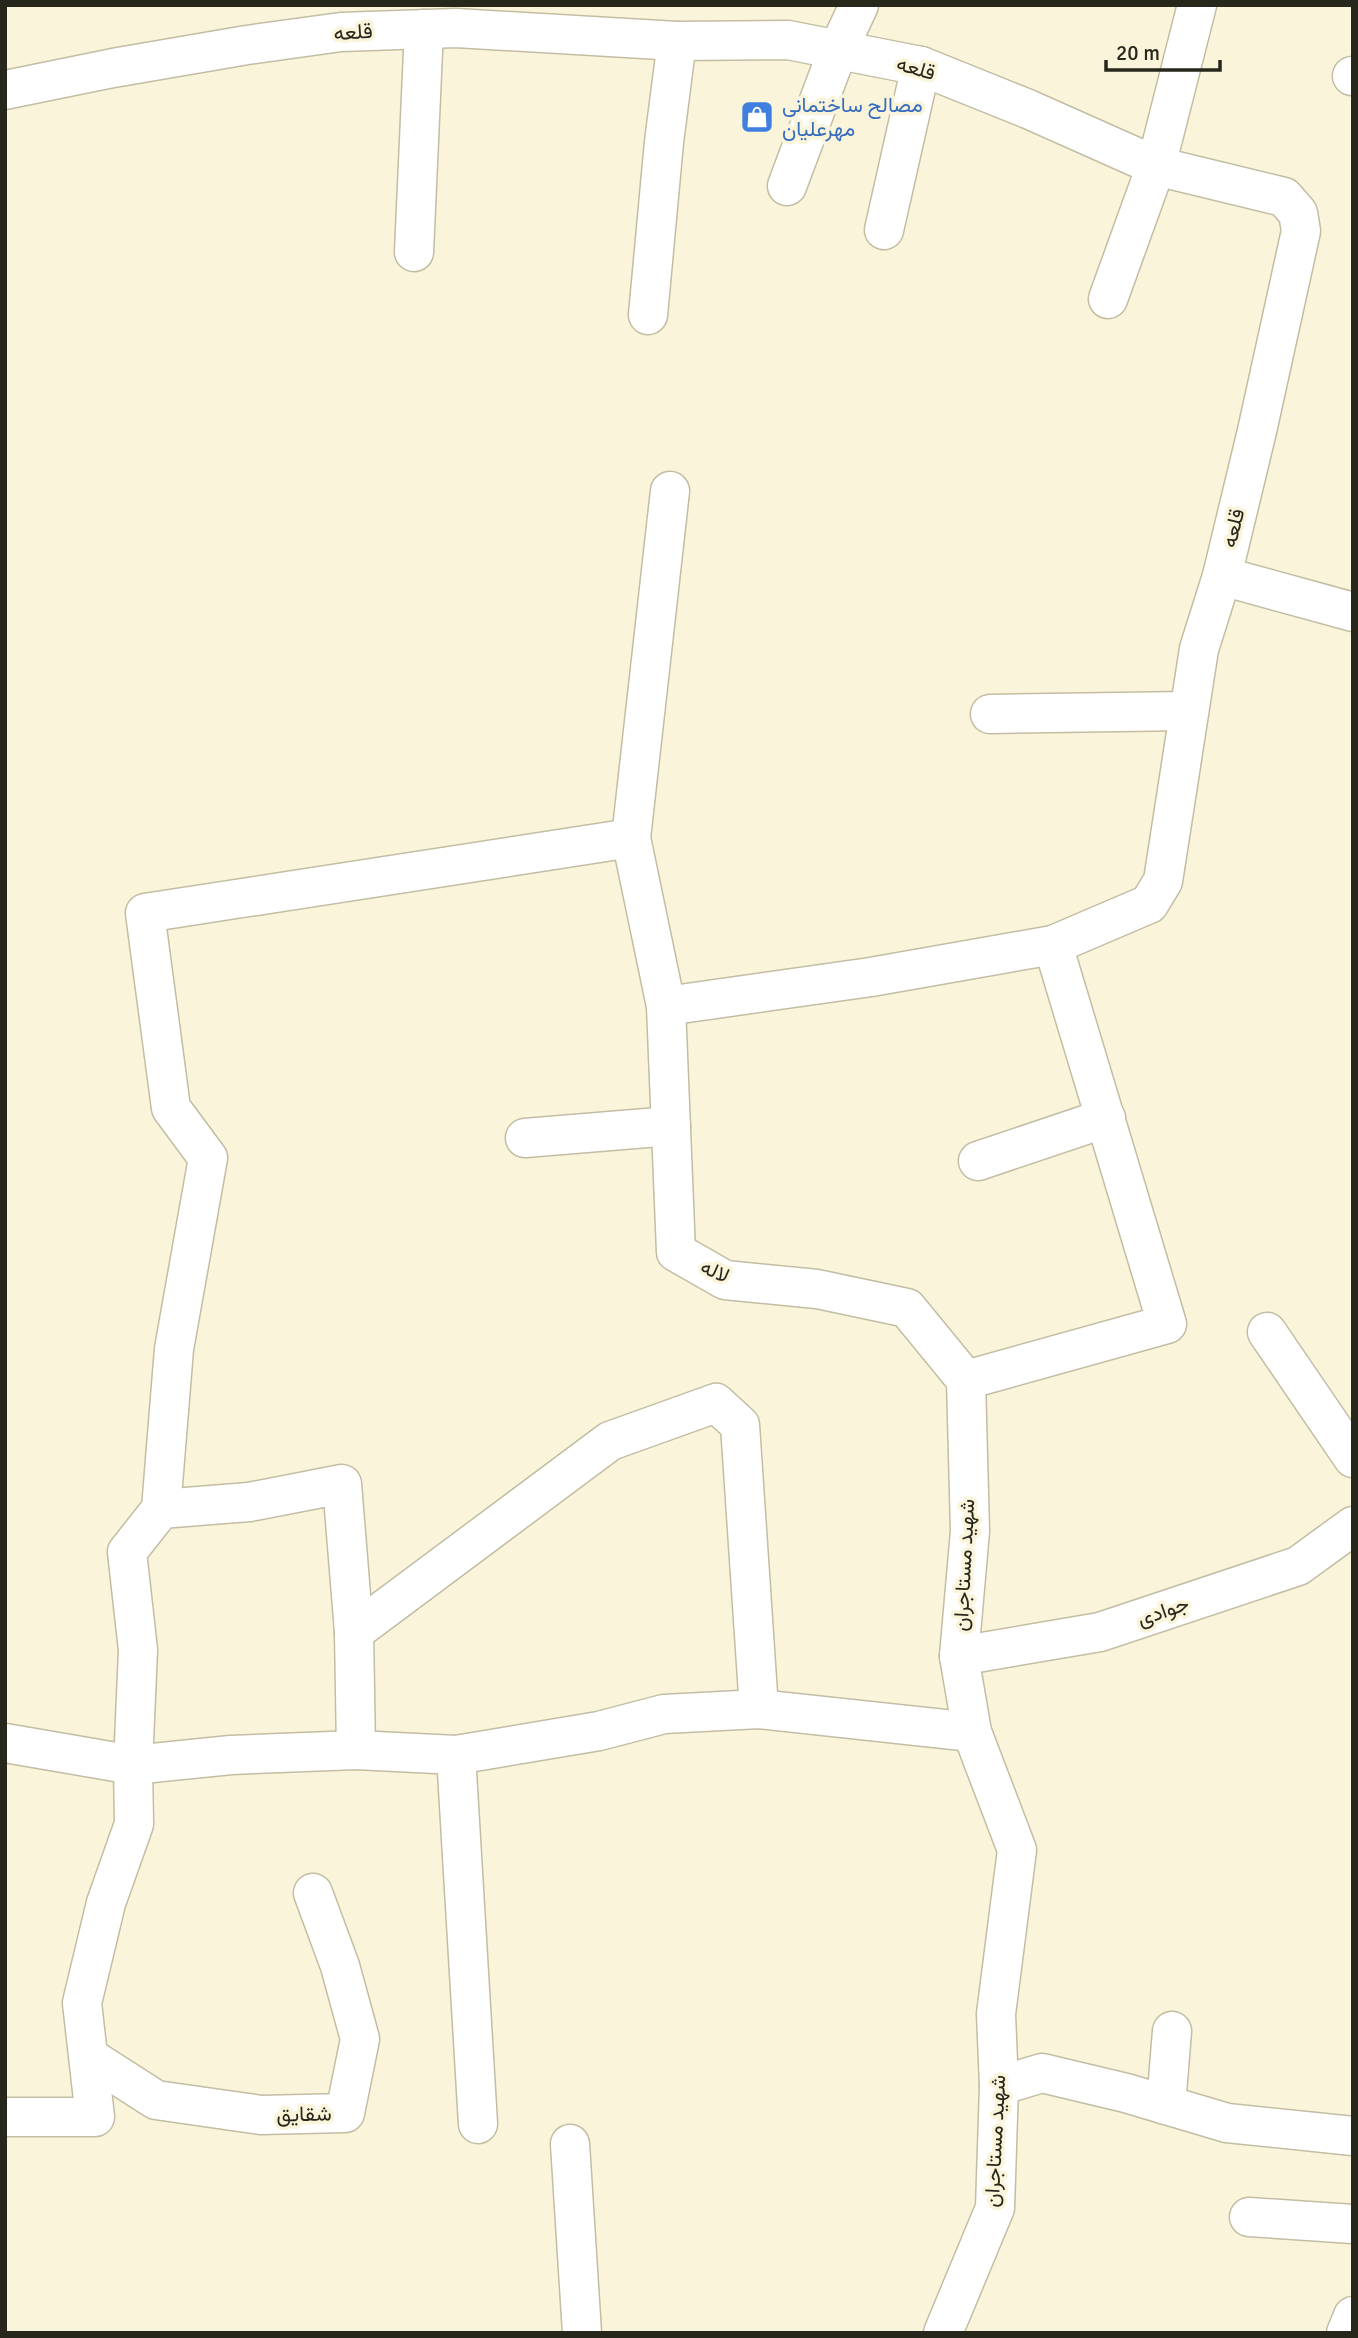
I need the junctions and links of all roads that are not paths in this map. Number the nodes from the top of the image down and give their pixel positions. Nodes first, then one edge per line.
1 (859, 5) edge
2 (1197, 5) edge
3 (424, 29) junction
4 (677, 41) junction
5 (838, 50) junction
6 (920, 66) junction
7 (5, 90) edge
8 (1156, 166) junction
9 (787, 186) dead end
10 (884, 230) dead end
11 (414, 252) dead end
12 (1108, 299) dead end
13 (648, 316) dead end
14 (670, 491) dead end
15 (1222, 576) junction
16 (1353, 612) edge
17 (1187, 711) junction
18 (990, 713) dead end
19 (631, 838) junction
20 (1053, 945) junction
21 (666, 1006) junction
22 (1106, 1118) junction
23 (671, 1125) junction
24 (525, 1138) dead end
25 (978, 1161) dead end
26 (1267, 1332) dead end
27 (965, 1380) junction
28 (1353, 1458) edge
29 (161, 1509) junction
30 (1353, 1526) edge
31 (354, 1632) junction
32 (958, 1656) junction
33 (759, 1709) junction
34 (972, 1732) junction
35 (5, 1743) edge
36 (356, 1750) junction
37 (456, 1755) junction
38 (133, 1765) junction
39 (313, 1893) dead end
40 (1171, 2031) dead end
41 (89, 2057) junction
42 (999, 2086) junction
43 (1166, 2105) junction
44 (5, 2117) edge
45 (478, 2124) dead end
46 (1353, 2136) edge
47 (570, 2144) dead end
48 (1249, 2217) dead end
49 (1353, 2224) edge
50 (1353, 2316) edge
51 (582, 2333) edge
52 (943, 2333) edge
53 (1346, 2333) edge

1 - 5 street
2 - 8 street
3 - 4 street, قلعه
3 - 7 street, قلعه
3 - 11 street
4 - 5 street, قلعه
4 - 13 street
5 - 6 street, قلعه
5 - 9 street
6 - 8 street, قلعه
6 - 10 street
8 - 12 street
8 - 15 street, قلعه
14 - 19 street, لاله
15 - 16 street, قلعه
15 - 17 street
17 - 18 street
17 - 20 street
19 - 21 street, لاله
19 - 29 street
20 - 21 street
20 - 22 street
21 - 23 street, لاله
22 - 25 street
22 - 27 street
23 - 24 street
23 - 27 street, لاله
26 - 28 street
27 - 32 street, شهید مستاجران
29 - 31 street
29 - 38 street
30 - 32 street, جوادی
31 - 33 street
31 - 36 street
32 - 34 street, شهید مستاجران
33 - 34 street
33 - 37 street
34 - 42 street, شهید مستاجران
35 - 38 street
36 - 37 street
36 - 38 street
37 - 45 street
38 - 41 street
39 - 41 street, شقایق
40 - 43 street
41 - 44 street
42 - 43 street
42 - 52 street, شهید مستاجران
43 - 46 street
47 - 51 street
48 - 49 street
50 - 53 street

